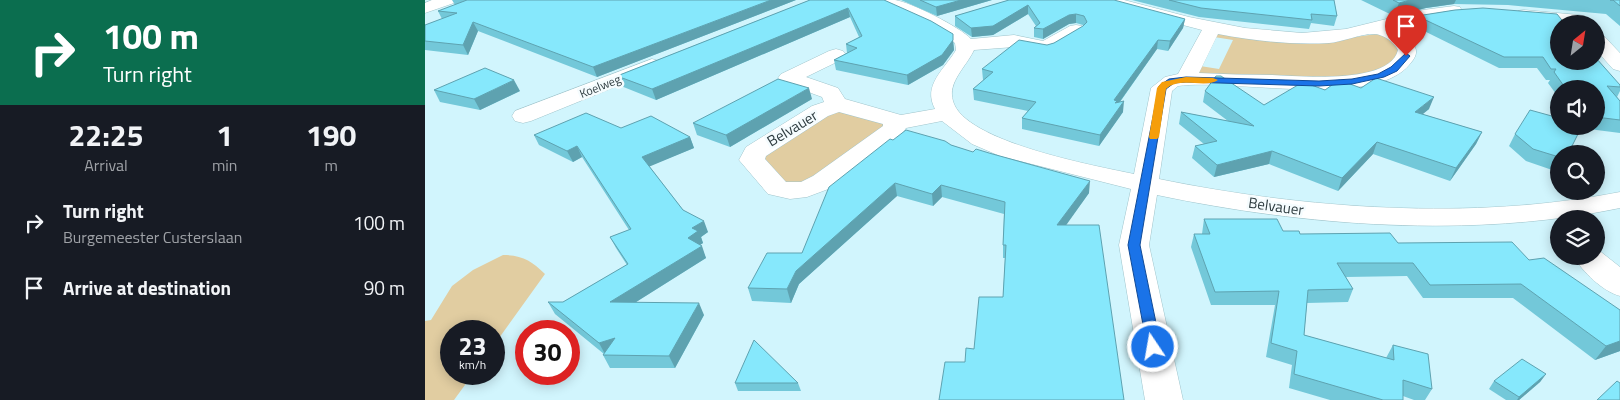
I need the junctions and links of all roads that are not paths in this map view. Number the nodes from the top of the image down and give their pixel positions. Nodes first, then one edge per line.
1 (448, 0) edge
2 (883, 0) edge
3 (1105, 0) edge
4 (1561, 0) edge
5 (425, 8) edge
6 (1467, 11) edge
7 (1510, 13) edge
8 (1575, 15) edge
9 (962, 16) edge
10 (1550, 18) edge
11 (935, 24) junction
12 (1212, 28) junction
13 (1377, 28) junction
14 (1076, 30) edge
15 (965, 45) junction
16 (1605, 48) edge
17 (836, 55) dead end
18 (669, 58) edge
19 (1620, 65) edge
20 (1186, 79) junction
21 (837, 105) junction
22 (947, 113) junction
23 (523, 116) dead end
24 (895, 123) junction
25 (1145, 186) junction
26 (1620, 200) edge
27 (1579, 210) edge
28 (1550, 222) edge
29 (1598, 265) edge
30 (1620, 285) edge
31 (1164, 400) edge

1 - 5 street
2 - 11 street
3 - 12 street
4 - 8 street
6 - 13 street
7 - 10 street
9 - 11 street
11 - 15 street
12 - 13 street
12 - 20 street
13 - 20 street
14 - 15 street
15 - 22 street
16 - 19 street
17 - 21 street
18 - 23 street, Koelweg
20 - 25 street
21 - 24 street
21 - 24 street, Belvauer
22 - 24 street
22 - 25 street, Belvauer
25 - 28 street, Belvauer
25 - 31 street
26 - 27 street, Belvauer
29 - 30 street

